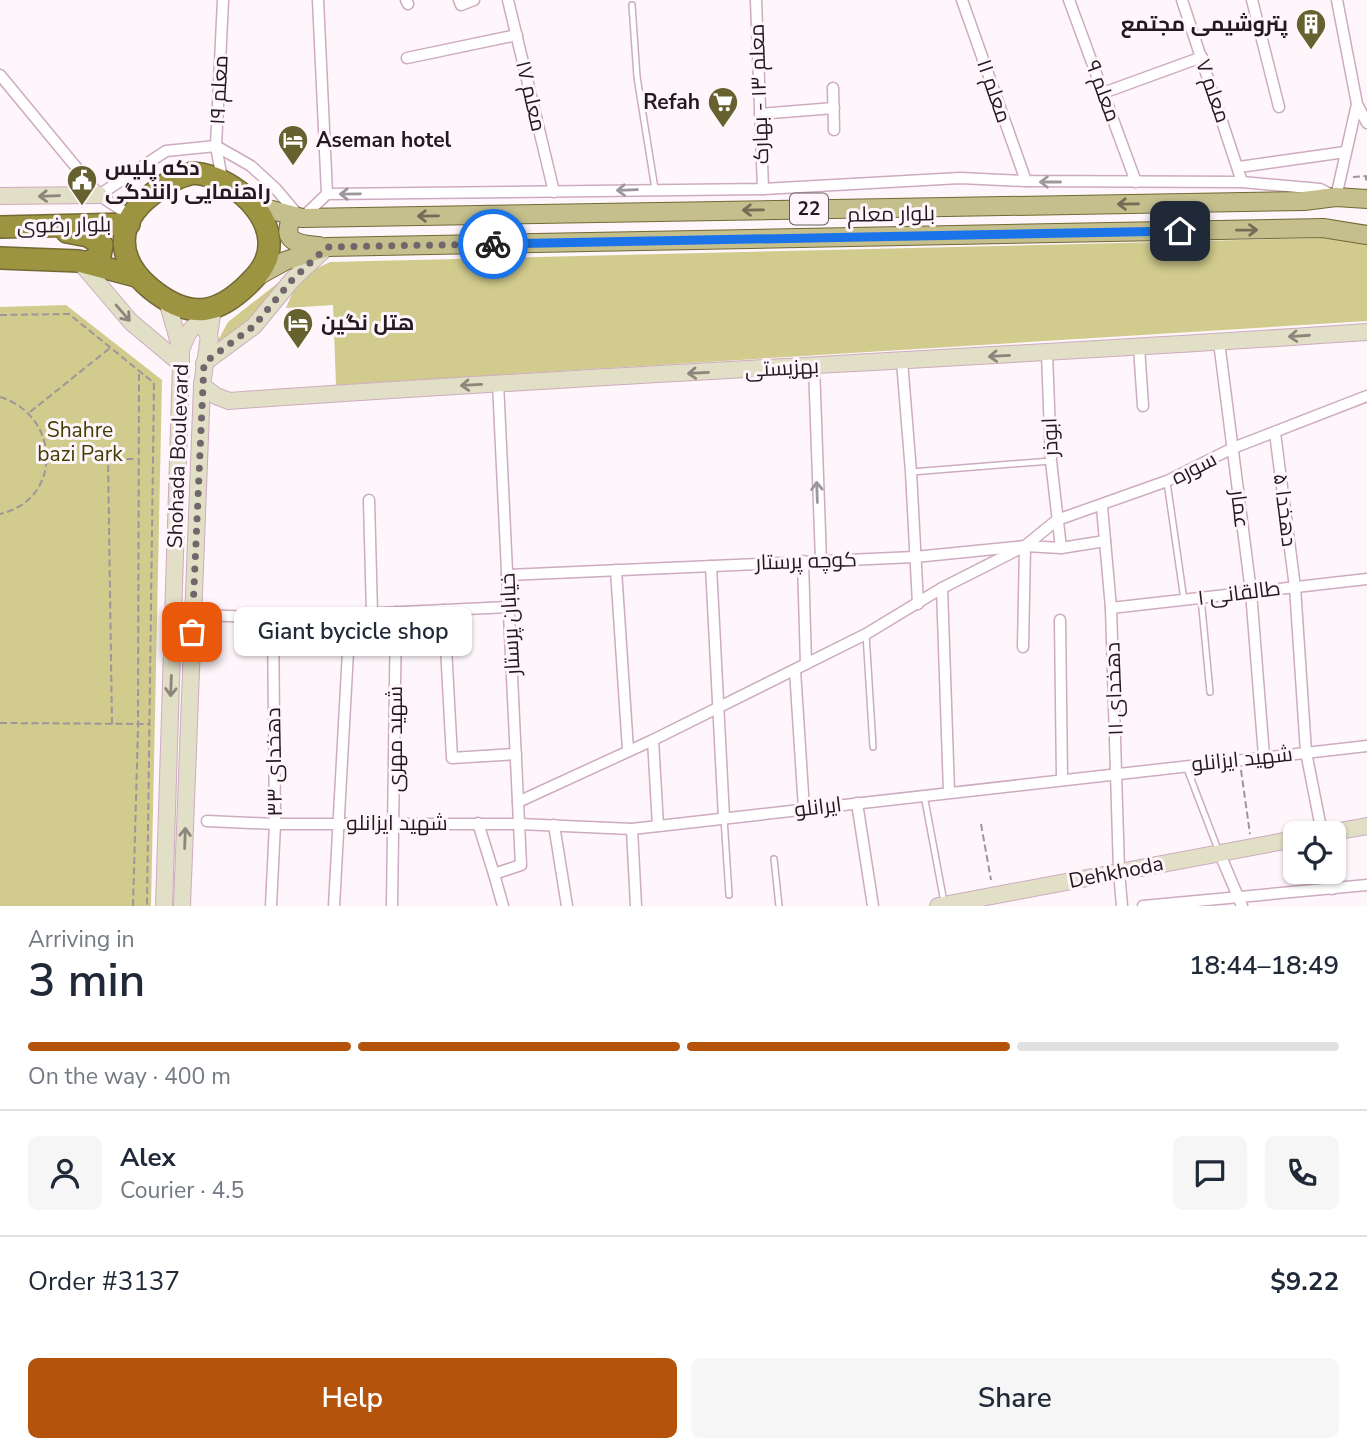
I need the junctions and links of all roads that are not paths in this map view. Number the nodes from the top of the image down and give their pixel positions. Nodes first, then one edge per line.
1 (223, 0) edge
2 (317, 0) edge
3 (459, 0) edge
4 (474, 0) edge
5 (508, 0) edge
6 (756, 0) edge
7 (962, 0) edge
8 (1069, 0) edge
9 (1182, 0) edge
10 (1252, 0) edge
11 (1337, 0) edge
12 (632, 5) dead end
13 (517, 35) junction
14 (1202, 57) junction
15 (407, 58) dead end
16 (0, 75) edge
17 (833, 88) dead end
18 (1103, 93) junction
19 (1357, 104) junction
20 (1279, 107) dead end
21 (834, 108) junction
22 (760, 114) junction
23 (1367, 123) edge
24 (834, 130) dead end
25 (216, 146) junction
26 (1345, 152) junction
27 (1239, 167) junction
28 (222, 180) junction
29 (1026, 181) junction
30 (1136, 182) junction
31 (1242, 182) junction
32 (655, 189) junction
33 (763, 189) junction
34 (554, 192) junction
35 (327, 194) junction
36 (99, 195) junction
37 (0, 196) edge
38 (1336, 197) junction
39 (1367, 199) edge
40 (253, 205) junction
41 (299, 218) junction
42 (130, 221) junction
43 (43, 226) junction
44 (0, 227) edge
45 (1367, 235) edge
46 (327, 247) junction
47 (0, 258) edge
48 (83, 262) junction
49 (136, 276) junction
50 (254, 278) junction
51 (167, 301) junction
52 (213, 308) junction
53 (1367, 331) edge
54 (210, 339) junction
55 (1219, 342) junction
56 (1139, 347) junction
57 (1047, 353) junction
58 (181, 357) junction
59 (902, 361) junction
60 (204, 363) junction
61 (814, 366) junction
62 (498, 383) junction
63 (202, 384) junction
64 (1367, 396) edge
65 (1143, 406) dead end
66 (1275, 433) junction
67 (1233, 448) junction
68 (1051, 461) junction
69 (911, 472) junction
70 (1167, 481) junction
71 (369, 500) dead end
72 (1102, 506) junction
73 (1057, 520) junction
74 (1105, 541) junction
75 (1025, 545) junction
76 (1061, 548) junction
77 (915, 557) junction
78 (821, 560) junction
79 (803, 561) junction
80 (710, 566) junction
81 (617, 570) junction
82 (507, 575) junction
83 (1367, 579) edge
84 (1295, 587) junction
85 (942, 588) junction
86 (1251, 592) junction
87 (1200, 598) junction
88 (1184, 600) junction
89 (918, 604) junction
90 (509, 607) junction
91 (1111, 608) junction
92 (444, 610) junction
93 (396, 612) junction
94 (372, 614) junction
95 (205, 615) dead end
96 (350, 615) junction
97 (272, 618) junction
98 (1060, 620) dead end
99 (866, 634) junction
100 (1023, 647) dead end
101 (806, 664) junction
102 (795, 670) junction
103 (1210, 692) dead end
104 (719, 707) junction
105 (653, 740) junction
106 (1367, 746) edge
107 (873, 747) dead end
108 (628, 750) junction
109 (1306, 752) junction
110 (516, 754) junction
111 (1264, 756) junction
112 (1186, 765) junction
113 (1117, 773) junction
114 (1062, 779) junction
115 (949, 792) junction
116 (924, 795) junction
117 (518, 802) junction
118 (857, 803) junction
119 (804, 809) junction
120 (724, 818) junction
121 (207, 821) dead end
122 (1322, 821) edge
123 (340, 822) junction
124 (395, 823) junction
125 (478, 823) junction
126 (275, 824) junction
127 (519, 824) junction
128 (554, 825) junction
129 (657, 826) junction
130 (1367, 826) edge
131 (632, 829) junction
132 (1346, 830) edge
133 (1283, 841) edge
134 (1219, 852) junction
135 (774, 859) dead end
136 (1119, 871) junction
137 (494, 874) junction
138 (1331, 884) edge
139 (1367, 885) edge
140 (1332, 889) junction
141 (729, 895) dead end
142 (635, 901) edge
143 (1241, 902) edge
144 (941, 905) edge
145 (164, 906) edge
146 (182, 906) edge
147 (271, 906) edge
148 (334, 906) edge
149 (392, 906) edge
150 (503, 906) edge
151 (568, 906) edge
152 (779, 906) edge
153 (873, 906) edge
154 (1122, 906) edge
155 (1143, 906) edge

1 - 25 street, معلم ۱۹
2 - 35 street
3 - 4 street
5 - 13 street, معلم ۱۷
6 - 22 street, معلم ۱۳ - بهارک
7 - 29 street, معلم ۱۱
8 - 18 street, معلم ۹
9 - 14 street, معلم ۷
10 - 20 street
11 - 19 street
12 - 32 lane
13 - 15 street
13 - 34 street, معلم ۱۷
14 - 18 street
14 - 27 street, معلم ۷
16 - 36 street
17 - 21 street
18 - 30 street, معلم ۹
19 - 23 street
19 - 26 street
21 - 22 street
21 - 24 street
22 - 33 street, معلم ۱۳ - بهارک
25 - 28 street, معلم ۱۹
25 - 36 street
25 - 41 street
26 - 27 street
26 - 38 street
27 - 31 street, معلم ۷
28 - 40 highway
28 - 42 highway
30 -> 29 street
29 - 33 street
30 - 31 street
31 - 38 street
32 - 33 street
32 -> 34 street
34 -> 35 street
35 - 41 street
36 -> 37 street
36 - 42 street
38 - 39 main road, بلوار معلم / 22
38 -> 41 main road, بلوار معلم / 22
40 - 41 main road, بلوار معلم / 22
40 - 50 highway
41 - 46 main road
42 - 43 highway, بلوار رضوی
42 - 49 highway
43 - 44 highway, بلوار رضوی
43 - 48 highway
46 -> 45 main road, بلوار معلم
46 - 50 main road, بلوار معلم
46 - 60 street
47 - 48 highway, بلوار رضوی
48 - 49 highway, بلوار رضوی
48 -> 58 street
49 - 51 highway
50 - 52 highway
51 - 52 highway
51 - 58 street, Shohada Boulevard
52 - 54 street, Shohada Boulevard
53 -> 55 street, بهزیستی
54 - 58 street
54 - 60 street, Shohada Boulevard
55 - 56 street, بهزیستی
55 - 67 street, عمار
56 - 57 street, بهزیستی
56 - 65 street
57 -> 59 street, بهزیستی
57 - 68 street, ابوذر
58 -> 145 street, Shohada Boulevard
59 - 61 street, بهزیستی
59 - 69 street
60 - 63 street, Shohada Boulevard
61 -> 62 street, بهزیستی
78 -> 61 street
62 -> 63 street, بهزیستی
62 - 82 street, خیابان پرستار
146 -> 63 street, Shohada Boulevard
64 - 66 street, سوره
66 - 67 street, سوره
66 - 84 street, دهخدا ۵
67 - 70 street, سوره
67 - 86 street, عمار
68 - 69 lane
68 - 73 street, ابوذر
69 - 77 street
70 - 72 street, سوره
70 - 88 lane
71 - 94 street
72 - 73 street, سوره
72 - 74 street, دهخدای ۱۱
73 - 75 street, سوره
73 - 76 street, ابوذر
74 - 76 street, کوچه پرستار
74 - 91 street, دهخدای ۱۱
75 - 76 street, کوچه پرستار
75 - 77 street, کوچه پرستار
75 - 85 street, سوره
75 - 100 street
77 - 78 street, کوچه پرستار
77 - 89 street
78 - 79 street, کوچه پرستار
79 - 80 street, کوچه پرستار
79 - 101 street
80 - 81 street, کوچه پرستار
80 - 104 street
81 - 82 street, کوچه پرستار
81 - 108 street
82 - 90 street, خیابان پرستار
83 - 84 street, طالقانی ۱
84 - 86 street, طالقانی ۱
84 - 109 street, دهخدا ۵
85 - 89 street, سوره
85 - 115 street
86 - 87 street, طالقانی ۱
86 - 111 street, عمار
87 - 88 street, طالقانی ۱
87 - 103 lane
88 - 91 street, طالقانی ۱
89 - 99 street, سوره
90 - 92 street
90 - 110 street, خیابان پرستار
91 - 113 street, دهخدای ۱۱
92 - 93 street
92 - 110 street
93 - 94 street
93 - 124 street, شهید مهری
94 - 96 street
95 - 97 street
96 - 97 street
96 - 123 street
97 - 126 street, دهخدای ۳۳
98 - 114 street
99 - 101 street, سوره
99 - 107 lane
101 - 102 street, سوره
102 - 104 street, سوره
102 - 119 street
104 - 105 street, سوره
104 - 120 street
105 - 108 street, سوره
105 - 129 street
106 - 109 street, شهید ایزانلو
108 - 117 street, سوره
109 - 111 street, شهید ایزانلو
109 - 122 street, دهخدا ۵
110 - 117 street, خیابان پرستار
111 - 112 street, شهید ایزانلو
112 - 113 street, شهید ایزانلو
112 - 134 lane
113 - 114 street, ایرانلو
113 - 136 street, دهخدای ۱۱
114 - 115 street, ایرانلو
115 - 116 street, ایرانلو
116 - 118 street, ایرانلو
116 - 144 lane
117 - 127 street, خیابان پرستار
118 - 119 street, ایرانلو
118 - 153 street
119 - 120 street, ایرانلو
120 - 129 street, ایرانلو
120 - 141 lane
121 - 126 street, شهید ایزانلو
123 - 124 street, شهید ایزانلو
123 - 126 street, شهید ایزانلو
123 - 148 street
124 - 125 street, شهید ایزانلو
124 - 149 street, شهید مهری
125 - 127 street, شهید ایزانلو
125 - 137 street
126 - 147 street, دهخدای ۳۳
127 - 128 street, ایرانلو
127 - 137 street, خیابان پرستار
128 - 131 street, ایرانلو
128 - 151 street
129 - 131 street, ایرانلو
130 - 132 street
131 - 142 street
133 - 134 street, Dehkhoda
134 - 136 street, Dehkhoda
134 - 143 street
135 - 152 lane
136 - 144 street, Dehkhoda
136 - 154 street, دهخدای ۱۱
137 - 150 street
138 - 140 street
139 - 140 street
140 - 143 street
143 - 155 street

